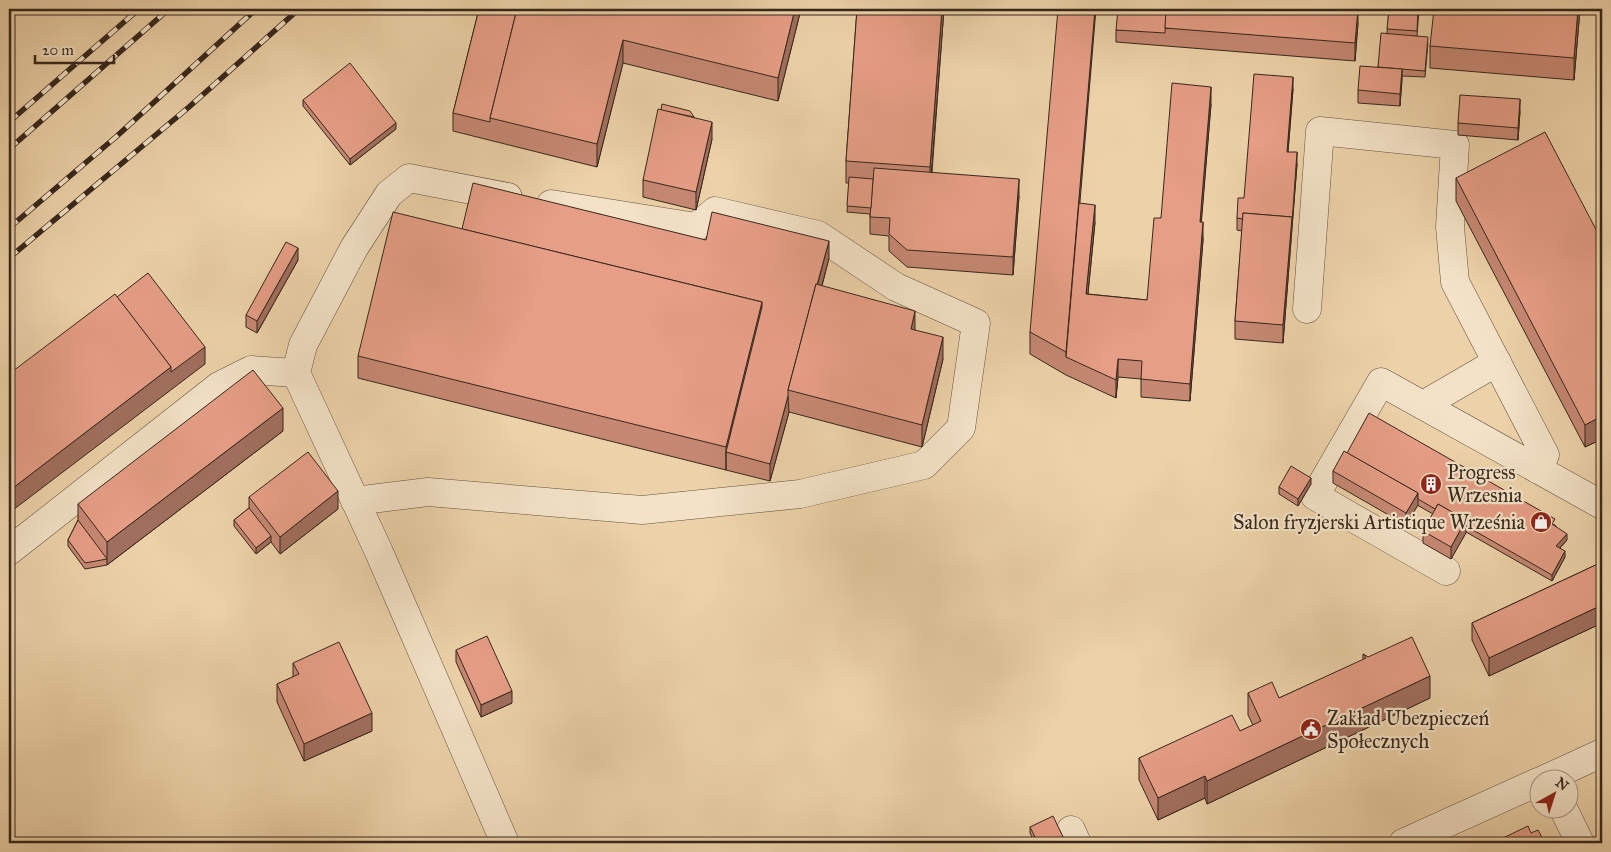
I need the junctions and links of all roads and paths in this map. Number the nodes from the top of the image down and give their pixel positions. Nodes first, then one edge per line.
1 (1307, 309) dead end
2 (1497, 362) junction
3 (296, 373) junction
4 (1423, 405) junction
5 (1537, 469) junction
6 (355, 500) junction
7 (1602, 505) edge
8 (9, 551) edge
9 (1446, 571) dead end
10 (1602, 753) edge
11 (1565, 770) edge
12 (1528, 787) edge
13 (1569, 820) edge
14 (505, 843) edge
15 (1404, 843) edge
16 (1580, 843) edge

1 - 2 street
2 - 4 street
2 - 5 street
3 - 6 street
3 - 6 street
3 - 8 street
4 - 5 street
4 - 9 street
5 - 7 street
6 - 14 street
10 - 11 street
12 - 15 street
13 - 16 street

